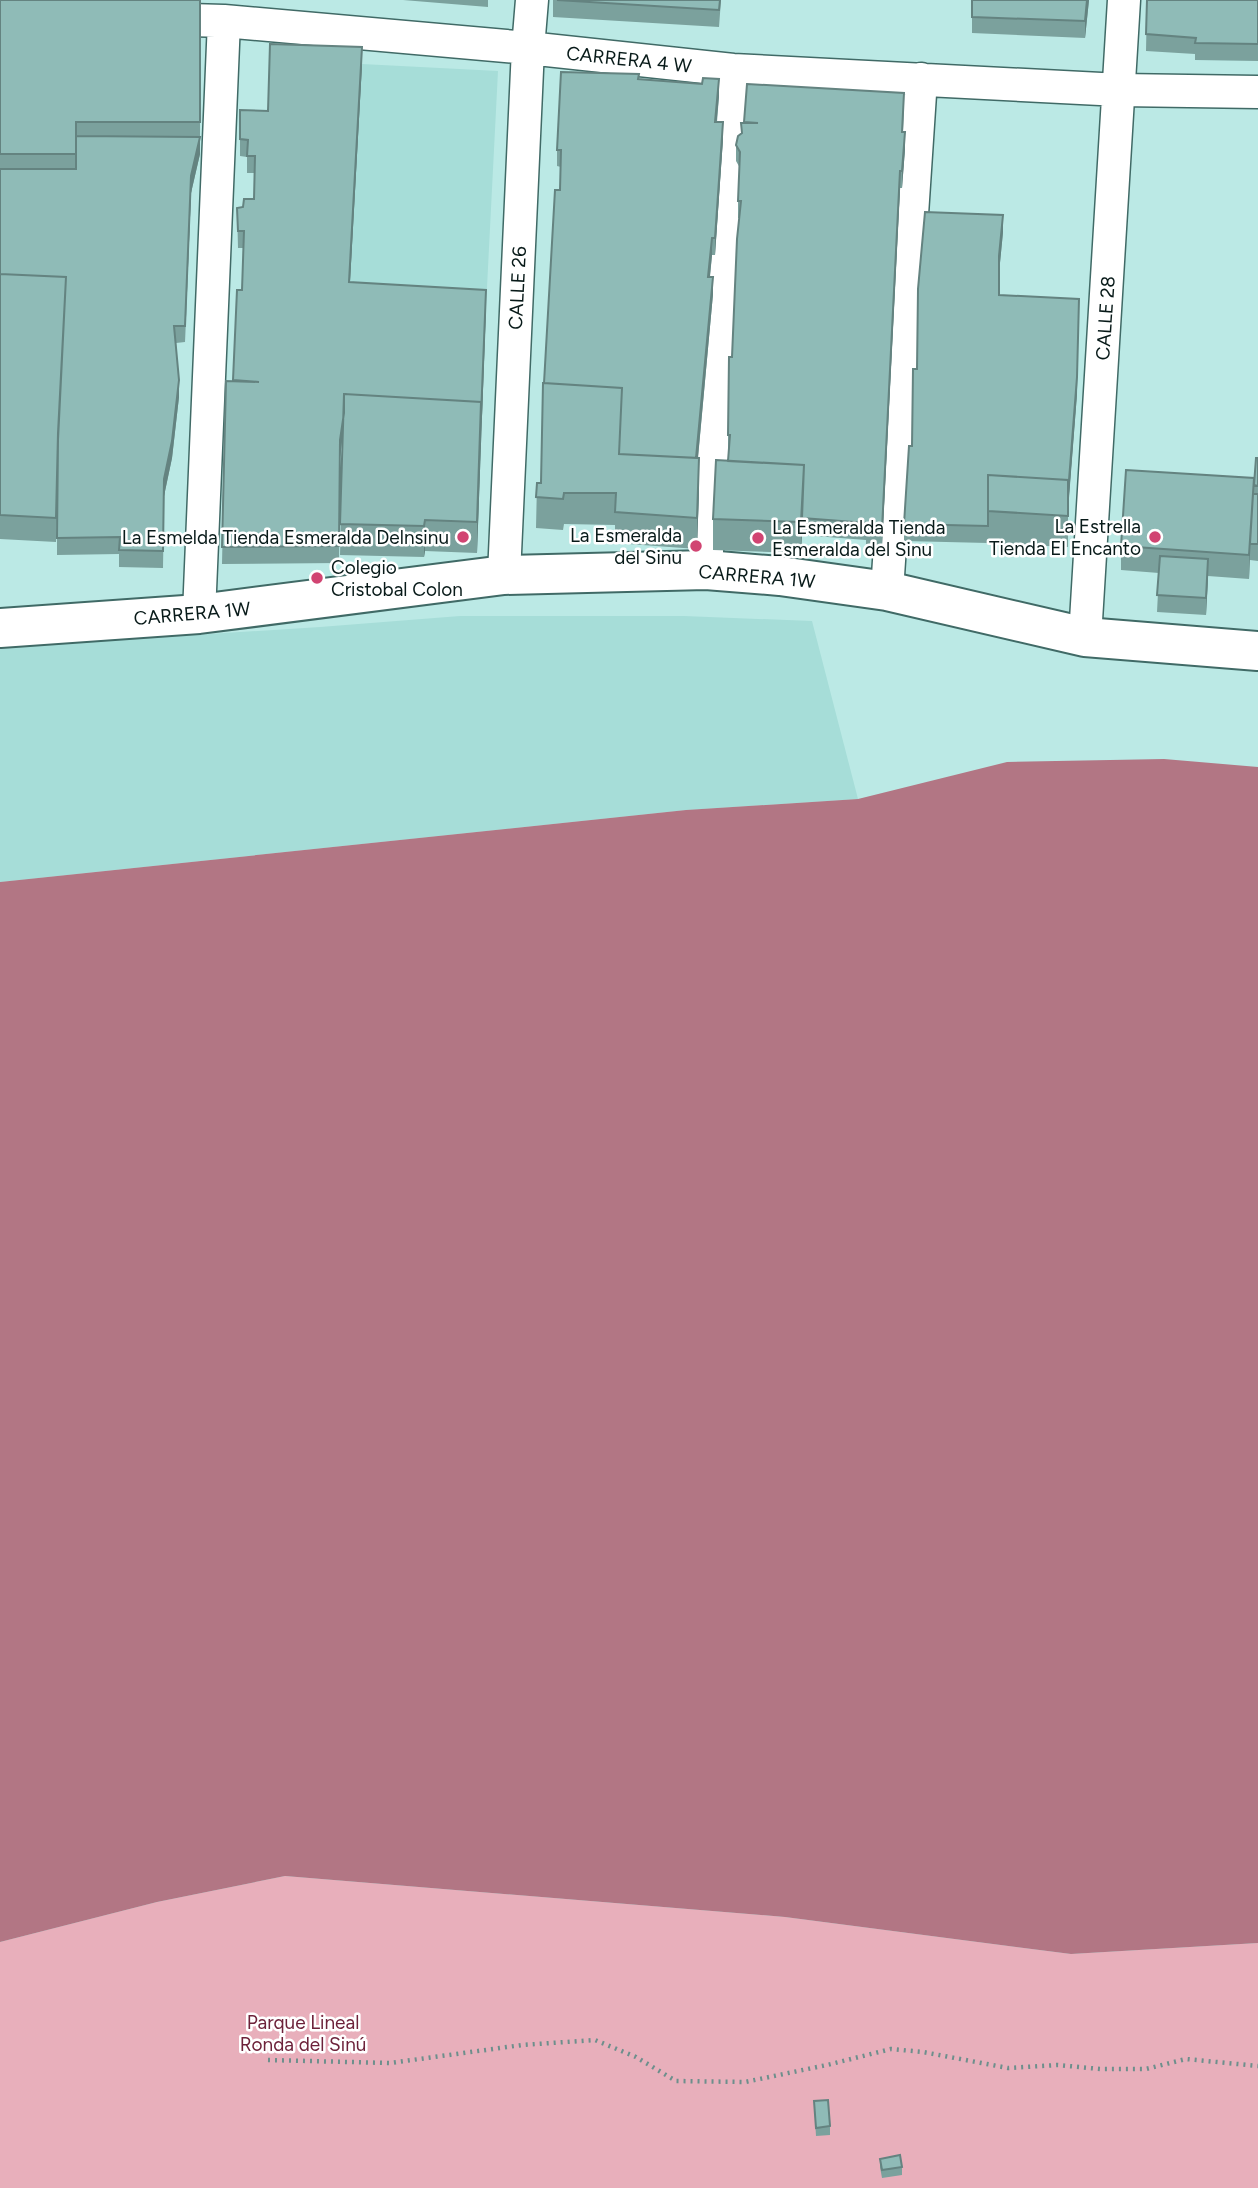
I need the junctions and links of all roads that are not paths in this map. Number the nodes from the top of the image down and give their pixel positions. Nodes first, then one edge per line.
1 (532, 0) edge
2 (1124, 0) edge
3 (132, 19) edge
4 (224, 21) junction
5 (528, 48) junction
6 (733, 70) junction
7 (921, 79) junction
8 (1119, 90) junction
9 (1258, 92) edge
10 (706, 570) junction
11 (504, 575) junction
12 (887, 591) junction
13 (200, 614) junction
14 (0, 628) edge
15 (1085, 637) junction
16 (1258, 651) edge

1 - 5 street, CALLE 26
2 - 8 street, CALLE 28
3 - 4 street, CARRERA 4 W
4 - 5 street, CARRERA 4 W
4 - 13 street
5 - 6 street, CARRERA 4 W
5 - 11 street, CALLE 26
6 - 7 street, CARRERA 4 W
6 - 10 street
7 - 8 street, CARRERA 4 W
7 - 12 street
8 - 9 street, CARRERA 4 W
8 - 15 street, CALLE 28
10 - 11 street, CARRERA 1W
10 - 12 street, CARRERA 1W
11 - 13 street, CARRERA 1W
12 - 15 street, CARRERA 1W
13 - 14 street, CARRERA 1W
15 - 16 street, CARRERA 1W

